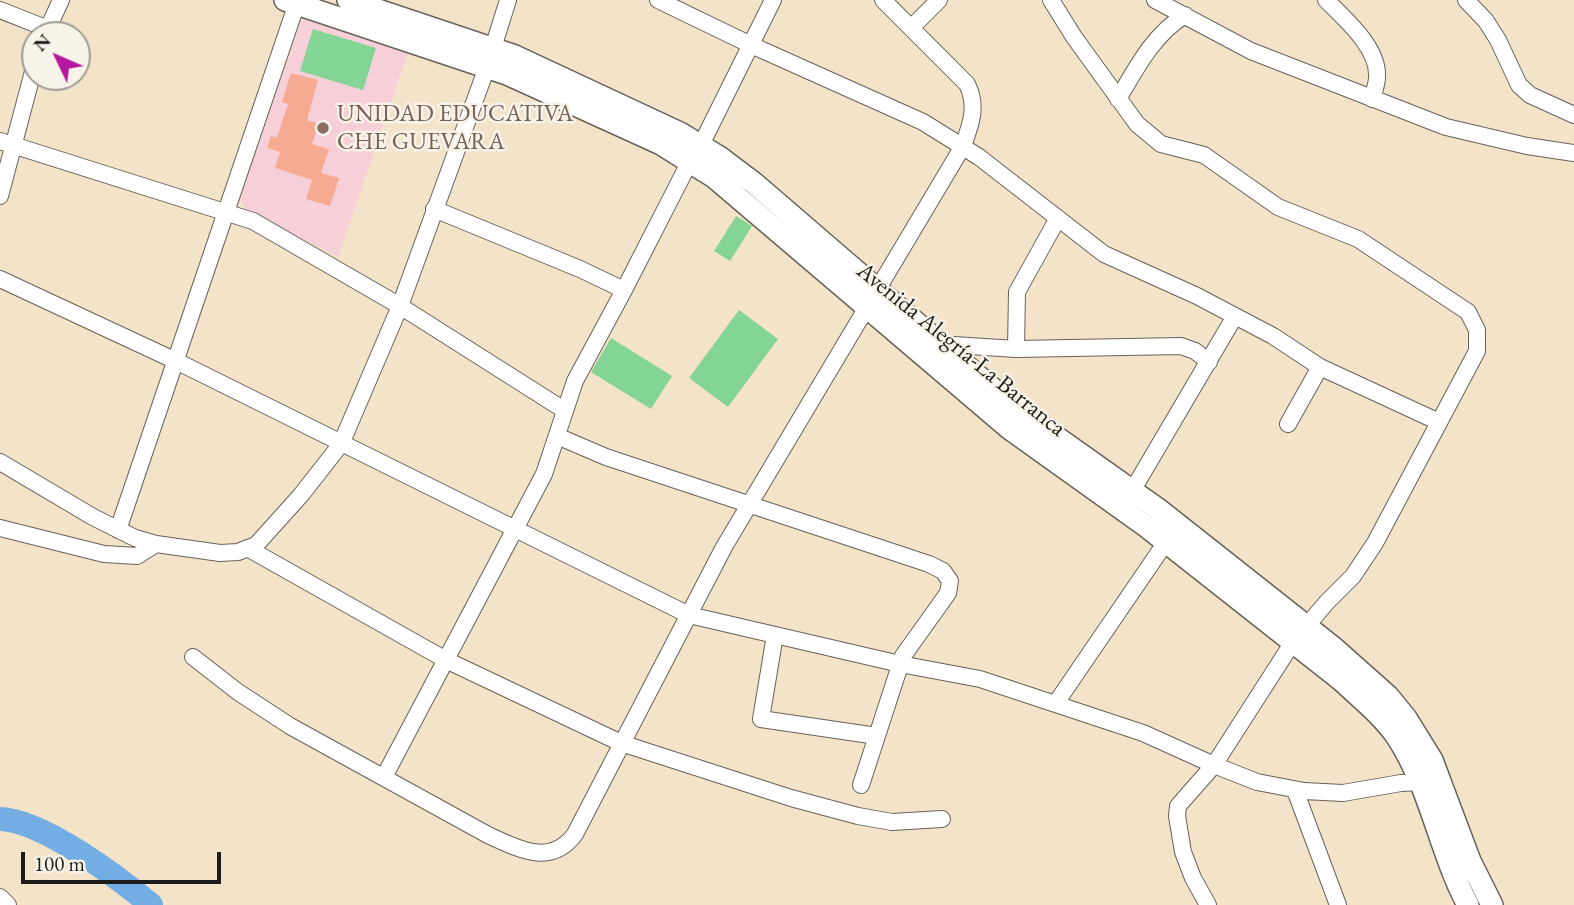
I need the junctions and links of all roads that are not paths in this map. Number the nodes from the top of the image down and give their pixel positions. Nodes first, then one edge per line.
1 (61, 0) edge
2 (348, 0) edge
3 (508, 0) edge
4 (658, 0) edge
5 (773, 0) edge
6 (883, 0) edge
7 (939, 0) edge
8 (1051, 0) edge
9 (1155, 0) edge
10 (1326, 0) edge
11 (1466, 0) edge
12 (293, 1) edge
13 (893, 6) edge
14 (0, 10) edge
15 (1185, 15) junction
16 (23, 21) edge
17 (51, 21) edge
18 (911, 28) junction
19 (751, 45) junction
20 (490, 58) junction
21 (25, 91) edge
22 (1118, 99) junction
23 (1372, 99) junction
24 (1574, 116) edge
25 (6, 143) edge
26 (963, 146) junction
27 (695, 153) junction
28 (1574, 153) edge
29 (0, 196) edge
30 (434, 209) junction
31 (226, 211) junction
32 (1058, 218) junction
33 (0, 279) edge
34 (624, 290) junction
35 (872, 299) junction
36 (400, 306) junction
37 (1235, 316) junction
38 (945, 349) junction
39 (1016, 349) junction
40 (176, 361) junction
41 (1209, 362) junction
42 (1320, 367) junction
43 (564, 410) junction
44 (1439, 422) junction
45 (1288, 424) dead end
46 (557, 436) junction
47 (341, 444) junction
48 (0, 462) edge
49 (1127, 500) junction
50 (749, 503) junction
51 (0, 528) edge
52 (514, 529) junction
53 (118, 530) junction
54 (1166, 542) junction
55 (156, 544) junction
56 (249, 550) junction
57 (689, 615) junction
58 (1300, 634) junction
59 (775, 635) junction
60 (193, 657) dead end
61 (446, 660) junction
62 (900, 664) junction
63 (1056, 703) junction
64 (877, 736) junction
65 (621, 743) junction
66 (1214, 765) junction
67 (384, 777) junction
68 (1430, 778) junction
69 (861, 785) dead end
70 (1295, 790) junction
71 (942, 819) dead end
72 (0, 897) edge
73 (8, 905) edge
74 (1208, 905) edge
75 (1338, 905) edge
76 (1468, 905) edge
77 (1492, 905) edge

1 - 17 street
2 - 20 main road, Avenida Alegría-La Barranca
3 - 20 street
4 - 19 street
5 - 19 street
6 - 13 street
7 - 18 street
8 - 22 street
9 - 15 street
10 - 23 street
11 - 24 street
12 - 20 main road, Avenida Alegría-La Barranca
12 - 31 street
13 - 18 street
14 - 16 street
15 - 22 street
15 - 23 street
18 - 26 street
19 - 26 street
19 - 27 street
20 - 27 main road, Avenida Alegría-La Barranca
20 - 30 street
21 - 25 street
22 - 44 street
23 - 28 street
25 - 29 street
25 - 31 street
26 - 32 street
26 - 35 street
27 - 34 street
27 - 35 main road, Avenida Alegría-La Barranca
30 - 34 street
30 - 36 street
31 - 36 street
31 - 40 street
32 - 37 street
32 - 39 street
33 - 40 street
34 - 43 street
35 - 38 main road, Avenida Alegría-La Barranca
35 - 49 main road, Avenida Alegría-La Barranca
35 - 50 street
36 - 43 street
36 - 47 street
37 - 41 street
37 - 42 street
38 - 39 street
38 - 49 main road, Avenida Alegría-La Barranca
39 - 41 street
40 - 47 street
40 - 53 street
41 - 49 street
42 - 44 street
42 - 45 street
43 - 46 street
44 - 58 street
46 - 50 street
46 - 52 street
47 - 52 street
47 - 56 street
48 - 53 street
49 - 54 main road, Avenida Alegría-La Barranca
49 - 58 main road, Avenida Alegría-La Barranca
50 - 57 street
50 - 62 street
51 - 55 street
52 - 57 street
52 - 61 street
53 - 55 street
54 - 58 main road, Avenida Alegría-La Barranca
54 - 63 street
55 - 56 street
56 - 61 street
57 - 59 street
57 - 65 street
58 - 66 street
58 - 68 main road, Avenida Alegría-La Barranca
59 - 62 street
59 - 64 street
60 - 67 street
61 - 65 street
61 - 67 street
62 - 63 street
62 - 64 street
63 - 66 street
64 - 69 street
65 - 67 street
65 - 71 street
66 - 70 street
66 - 74 street
68 - 70 street
68 - 76 main road, Avenida Alegría-La Barranca
68 - 77 main road, Avenida Alegría-La Barranca
70 - 75 street
72 - 73 street

